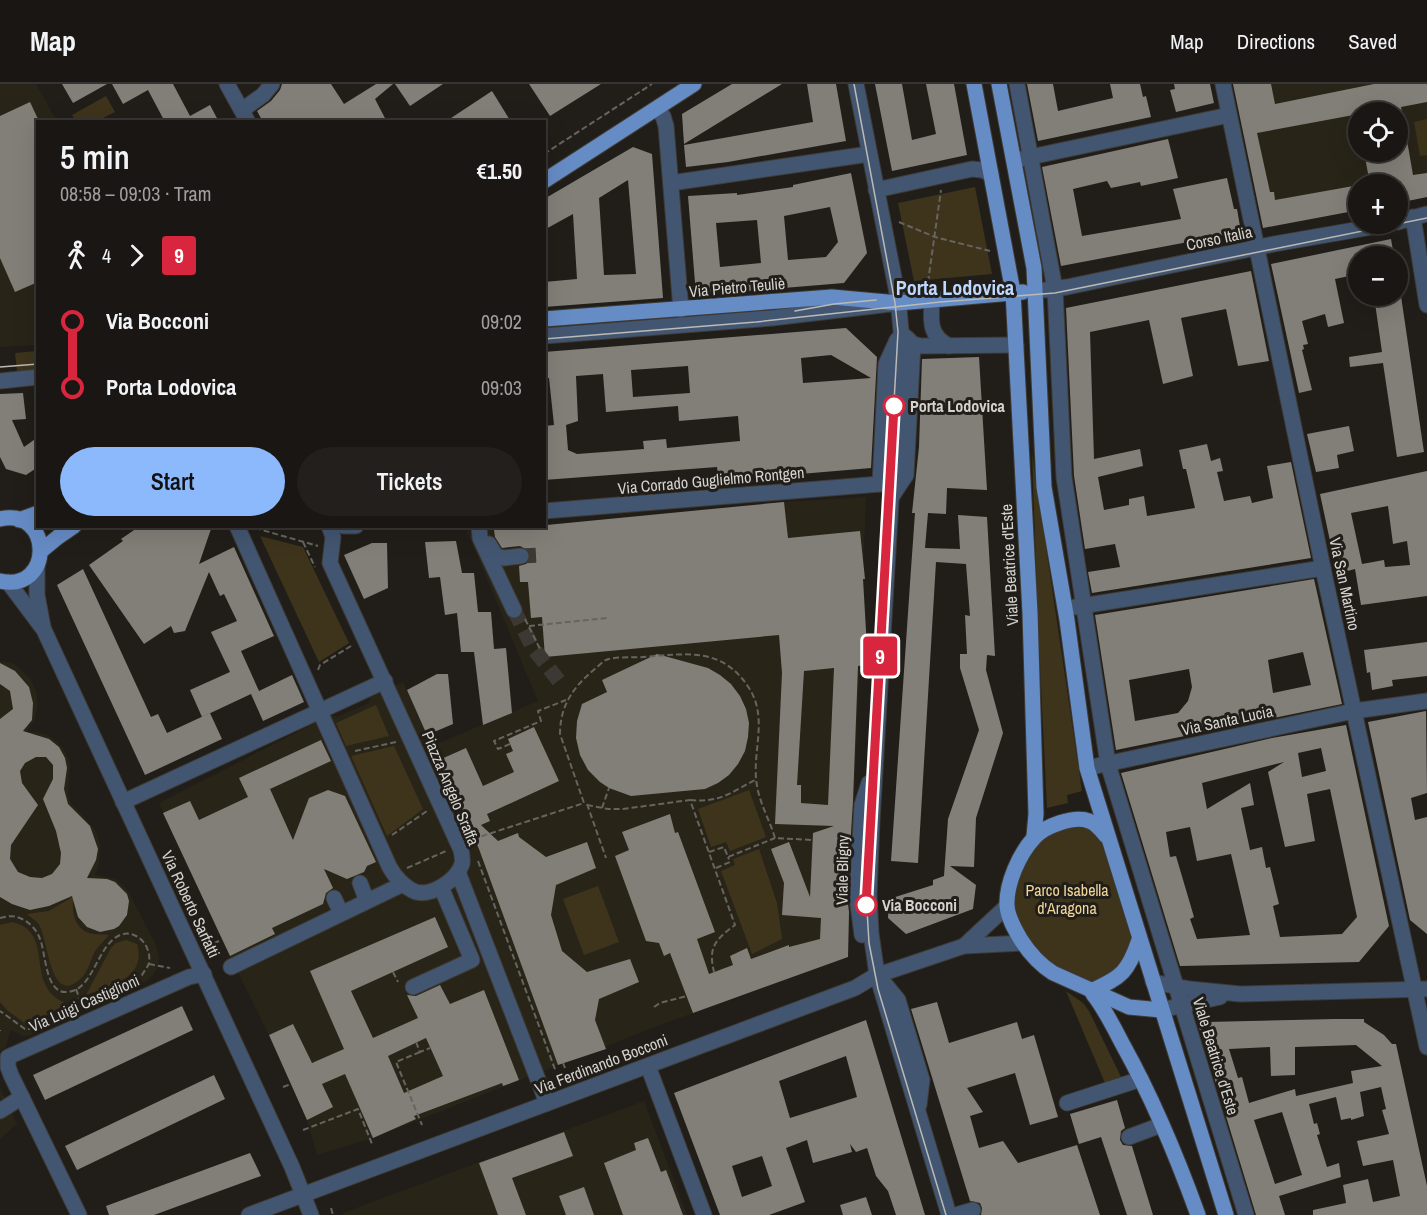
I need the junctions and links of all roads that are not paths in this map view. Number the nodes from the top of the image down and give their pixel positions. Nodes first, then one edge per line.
1 (227, 84) edge
2 (272, 84) edge
3 (694, 84) edge
4 (856, 84) edge
5 (974, 84) edge
6 (999, 84) edge
7 (1017, 84) edge
8 (1223, 84) edge
9 (656, 109) junction
10 (1229, 115) junction
11 (245, 116) edge
12 (869, 154) junction
13 (1030, 157) junction
14 (1014, 160) junction
15 (991, 174) junction
16 (546, 180) edge
17 (671, 183) junction
18 (876, 190) junction
19 (1413, 218) edge
20 (1348, 232) edge
21 (1257, 249) junction
22 (1055, 289) junction
23 (1035, 291) junction
24 (1013, 292) junction
25 (932, 299) junction
26 (898, 303) junction
27 (1427, 304) edge
28 (681, 317) junction
29 (546, 319) edge
30 (901, 331) junction
31 (546, 336) edge
32 (913, 344) junction
33 (1017, 345) junction
34 (949, 346) junction
35 (36, 377) edge
36 (0, 381) edge
37 (880, 484) junction
38 (892, 495) junction
39 (1067, 496) junction
40 (1046, 499) junction
41 (546, 511) edge
42 (36, 513) edge
43 (7, 517) edge
44 (71, 528) edge
45 (238, 528) edge
46 (330, 528) edge
47 (480, 528) edge
48 (486, 528) edge
49 (521, 556) tunnel mouth
50 (39, 558) junction
51 (1323, 568) junction
52 (3, 582) edge
53 (1084, 606) junction
54 (1065, 609) junction
55 (514, 610) tunnel mouth
56 (44, 630) junction
57 (387, 687) junction
58 (1427, 701) edge
59 (1354, 711) junction
60 (323, 717) junction
61 (1108, 764) junction
62 (1087, 768) junction
63 (123, 802) junction
64 (1034, 836) junction
65 (1108, 838) junction
66 (1135, 852) junction
67 (1114, 858) junction
68 (458, 872) junction
69 (398, 879) junction
70 (360, 883) dead end
71 (441, 887) junction
72 (334, 898) dead end
73 (367, 901) junction
74 (1007, 906) junction
75 (1152, 908) junction
76 (1131, 913) junction
77 (342, 914) junction
78 (1139, 940) junction
79 (1023, 943) junction
80 (964, 946) junction
81 (231, 967) dead end
82 (204, 974) junction
83 (878, 975) junction
84 (1153, 982) junction
85 (413, 987) dead end
86 (1177, 987) junction
87 (1420, 989) edge
88 (1091, 991) junction
89 (1240, 994) junction
90 (1182, 1005) junction
91 (1161, 1010) junction
92 (1427, 1045) edge
93 (648, 1066) junction
94 (1141, 1079) junction
95 (22, 1097) junction
96 (547, 1103) junction
97 (1067, 1103) dead end
98 (0, 1111) edge
99 (1161, 1125) junction
100 (1129, 1137) dead end
101 (303, 1195) junction
102 (973, 1210) dead end
103 (79, 1215) edge
104 (249, 1215) edge
105 (311, 1215) edge
106 (704, 1215) edge
107 (949, 1215) edge
108 (956, 1215) edge
109 (1198, 1215) edge
110 (1226, 1215) edge
111 (1246, 1215) edge

1 - 11 street
2 - 11 street
3 - 9 main road
4 - 12 street, Viale Bligny
5 - 15 main road, Viale Beatrice d'Este
6 - 14 main road
7 - 13 street, Viale Beatrice d'Este
8 - 10 street, Via San Martino
9 - 16 main road
9 - 17 street
10 - 13 street
10 - 21 street, Via San Martino
12 - 17 street
12 - 18 street, Viale Bligny
13 - 14 street
13 - 22 street, Viale Beatrice d'Este
14 - 23 main road
15 - 18 street
15 - 24 main road, Viale Beatrice d'Este
17 - 28 street
18 - 26 street, Viale Bligny
19 - 27 street
20 - 21 street, Corso Italia
21 - 22 street, Corso Italia
21 - 51 street, Via San Martino
22 - 23 street, Corso Italia
22 - 39 street, Viale Beatrice d'Este
23 - 24 main road, Via Pietro Teuliè
23 - 40 main road
24 - 25 main road, Via Pietro Teuliè
24 - 33 main road, Viale Beatrice d'Este
25 - 26 main road, Via Pietro Teuliè
25 - 34 street
26 - 28 street
26 - 28 main road, Via Pietro Teuliè
26 - 30 street, Viale Bligny
28 - 29 main road, Via Pietro Teuliè
28 - 31 street, Via Pietro Teuliè
30 - 32 street
30 - 37 street
30 - 38 street, Viale Bligny
32 - 34 street
32 - 38 street, Viale Bligny
33 - 34 street
33 - 64 main road, Viale Beatrice d'Este
35 - 36 street
37 - 38 street
37 - 41 street, Via Corrado Guglielmo Rontgen
38 - 83 street, Viale Bligny
39 - 40 street
39 - 53 street, Viale Beatrice d'Este
40 - 54 main road
42 - 43 main road
43 - 50 main road
44 - 50 main road
45 - 60 street
46 - 57 street, Piazza Angelo Sraffa
47 - 55 street
48 - 49 street
50 - 52 main road
50 - 56 street, Via Roberto Sarfatti
51 - 53 street
51 - 59 street, Via San Martino
52 - 56 street, Via Roberto Sarfatti
53 - 54 street
53 - 61 street, Viale Beatrice d'Este
54 - 62 main road
56 - 63 street, Via Roberto Sarfatti
57 - 60 street
57 - 68 street, Piazza Angelo Sraffa
58 - 59 street, Via Santa Lucia
59 - 61 street, Via Santa Lucia
59 - 87 street, Via San Martino
60 - 63 street
60 - 69 street
61 - 62 street
61 - 66 street, Viale Beatrice d'Este
62 - 65 main road
63 - 82 street, Via Roberto Sarfatti
64 - 65 main road
64 - 74 main road
65 - 67 main road
66 - 67 street
66 - 75 street, Viale Beatrice d'Este
67 - 76 main road
68 - 71 street
68 - 96 street
69 - 71 street
69 - 73 street
70 - 73 street
71 - 85 street
72 - 77 street
73 - 77 street
74 - 79 main road
74 - 80 street, Via Ferdinando Bocconi
75 - 76 street
75 - 86 street, Viale Beatrice d'Este
76 - 78 main road
77 - 81 street
78 - 84 main road
78 - 88 main road
79 - 80 street, Via Ferdinando Bocconi
79 - 88 main road
80 - 83 street, Via Ferdinando Bocconi
82 - 95 street, Via Luigi Castiglioni
82 - 101 street, Via Roberto Sarfatti
83 - 93 street, Via Ferdinando Bocconi
83 - 107 street, Viale Bligny
84 - 86 street
84 - 91 main road
86 - 89 street
86 - 90 street, Viale Beatrice d'Este
87 - 89 street
87 - 92 street, Via San Martino
88 - 91 main road
88 - 94 main road
89 - 90 street
90 - 91 street
90 - 111 street, Viale Beatrice d'Este
91 - 110 main road
93 - 96 street, Via Ferdinando Bocconi
93 - 106 street
94 - 97 street
94 - 99 main road
95 - 98 street
95 - 103 street, Via Luigi Castiglioni
96 - 101 street, Via Ferdinando Bocconi
99 - 100 street
99 - 109 main road
101 - 104 street, Via Ferdinando Bocconi
101 - 105 street, Via Roberto Sarfatti
102 - 108 street

